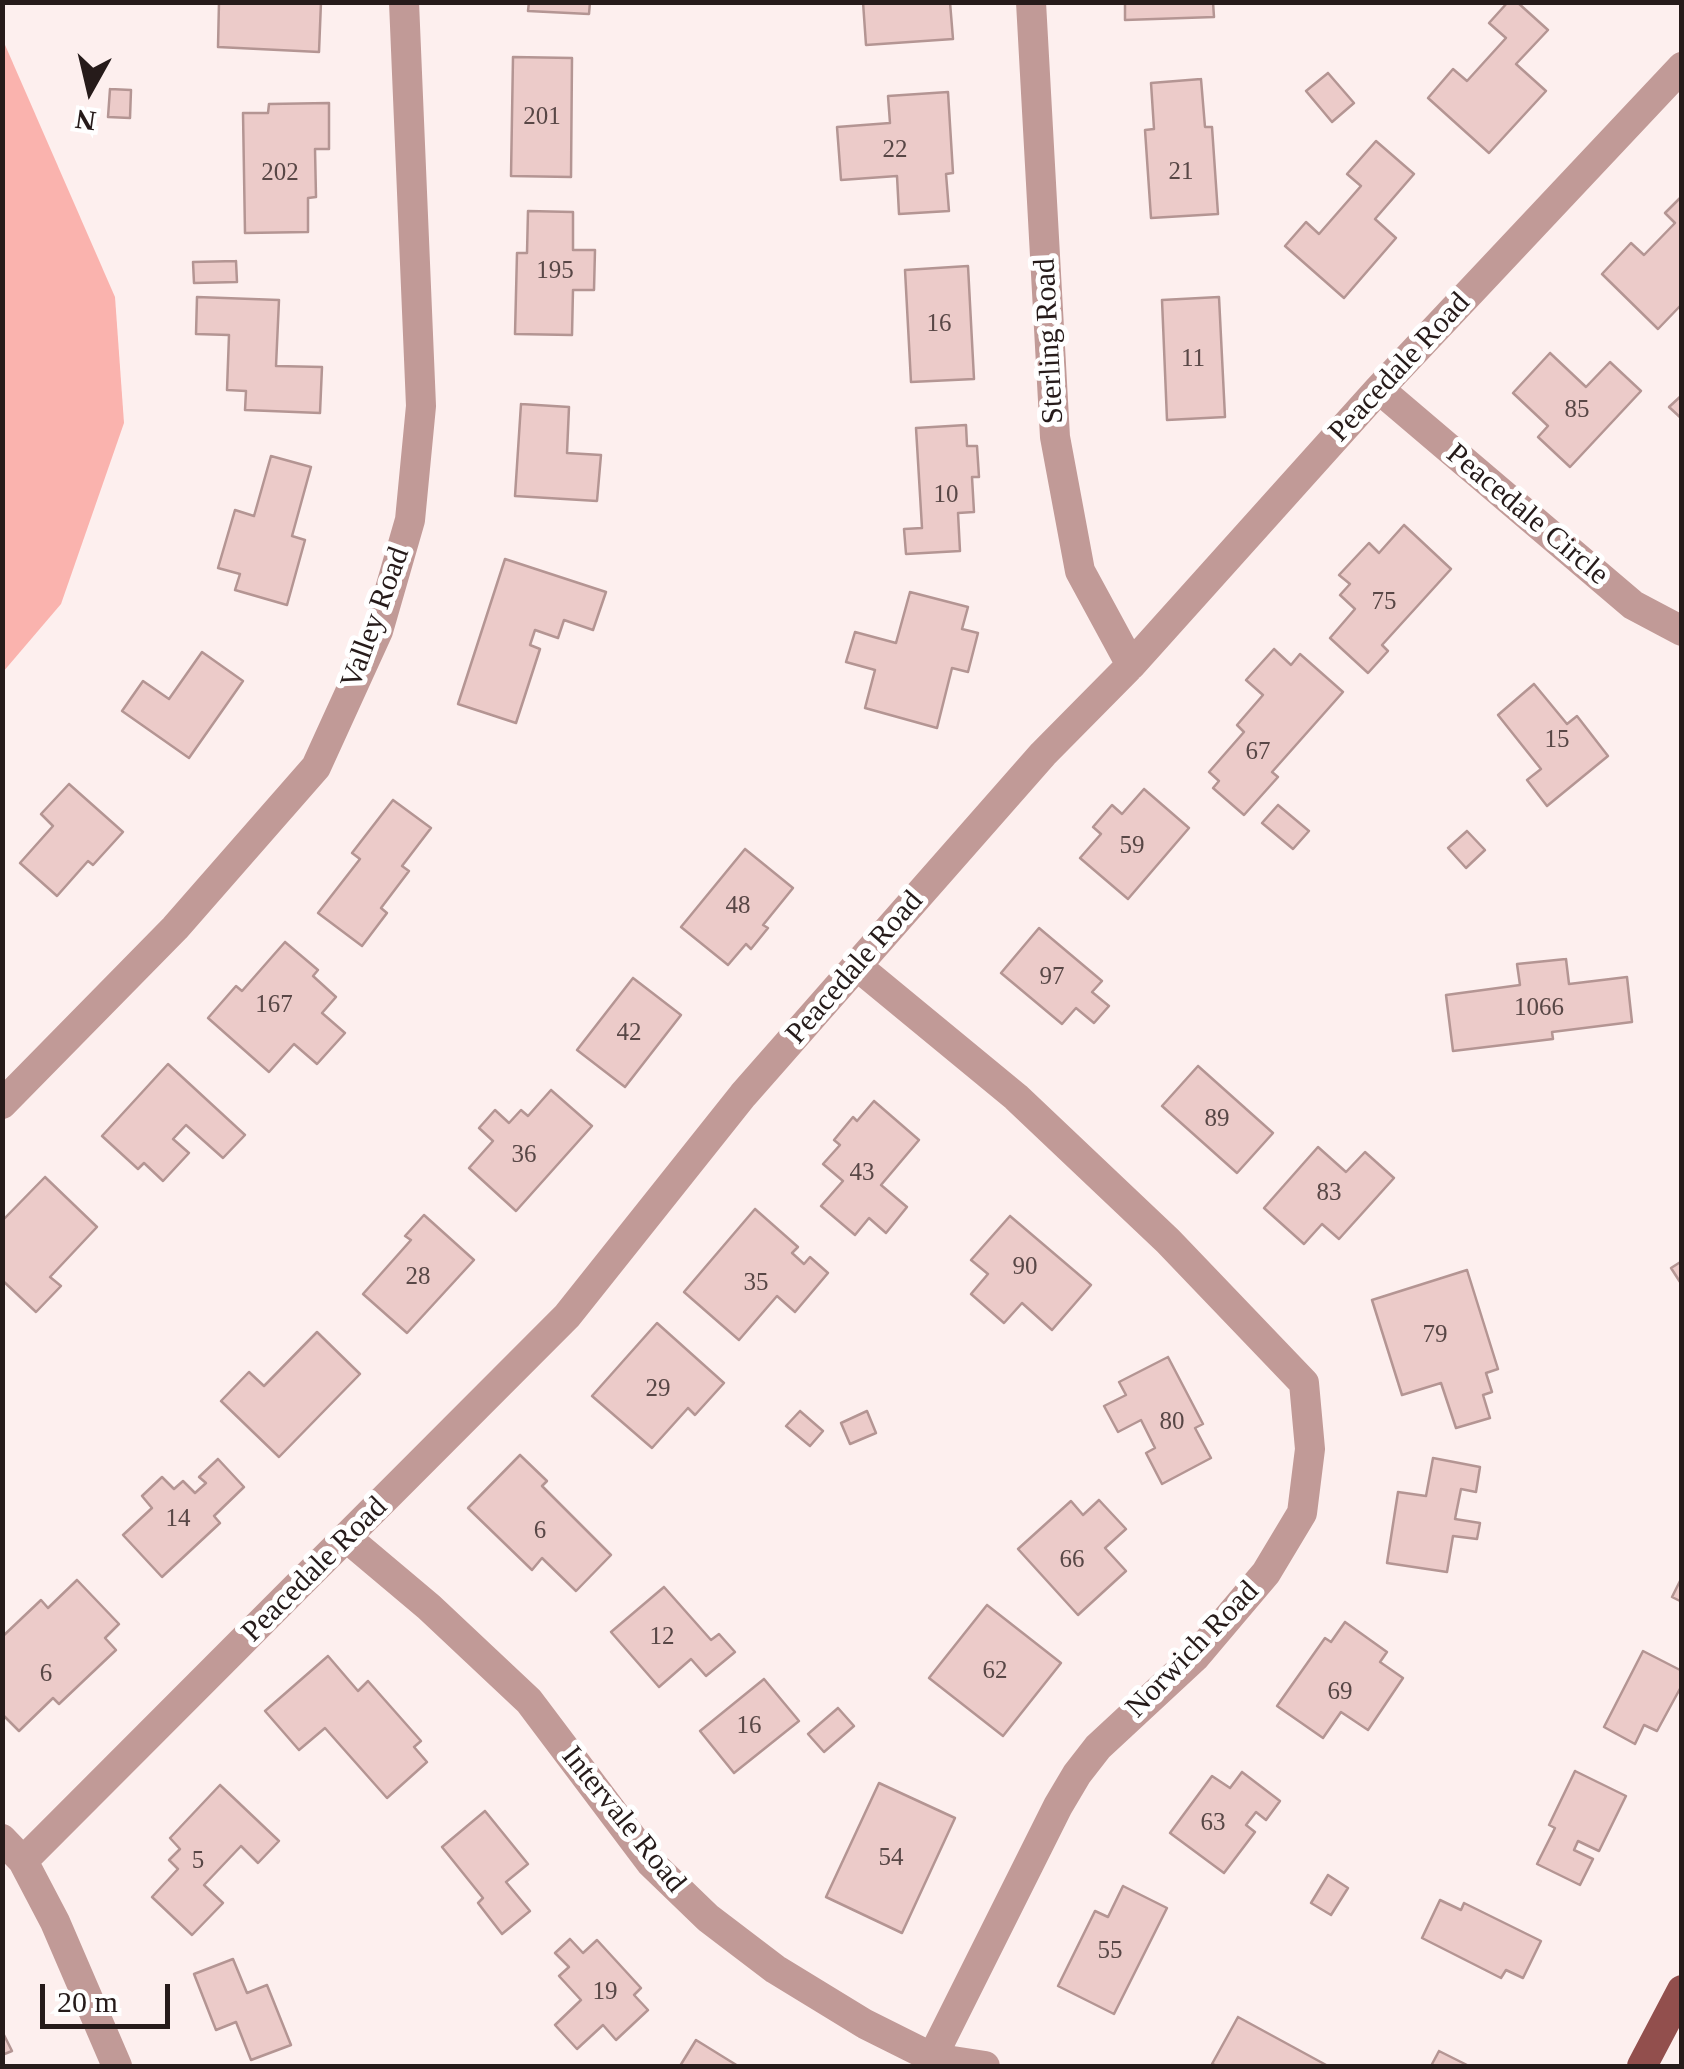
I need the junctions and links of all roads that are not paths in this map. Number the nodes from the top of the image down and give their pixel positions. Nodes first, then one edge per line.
1 (404, 2) edge
2 (1030, 2) edge
3 (1682, 67) edge
4 (1379, 388) junction
5 (1682, 631) edge
6 (1131, 664) junction
7 (858, 966) junction
8 (2, 1104) edge
9 (348, 1538) junction
10 (13, 1850) edge
11 (1682, 1990) edge
12 (934, 2064) edge
13 (116, 2066) edge
14 (985, 2066) edge
15 (1642, 2066) edge

1 - 8 street, Valley Road
2 - 6 street, Sterling Road
3 - 4 street, Peacedale Road
4 - 5 street, Peacedale Circle
4 - 6 street, Peacedale Road
6 - 7 street, Peacedale Road
7 - 9 street, Peacedale Road
7 - 12 street, Norwich Road
9 - 10 street, Peacedale Road
9 - 12 street, Intervale Road
10 - 13 street
11 - 15 main road
12 - 14 street, Intervale Road

